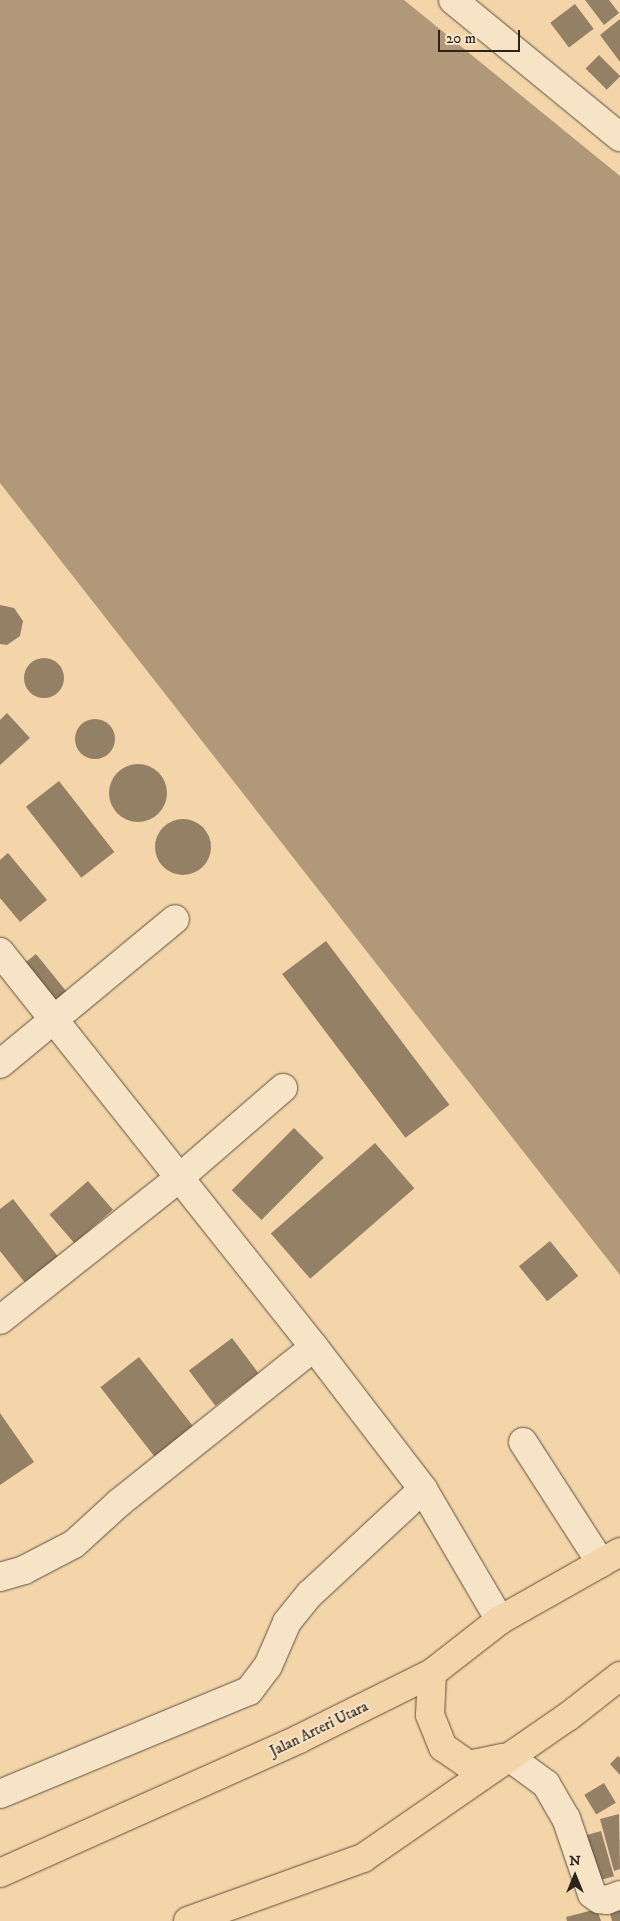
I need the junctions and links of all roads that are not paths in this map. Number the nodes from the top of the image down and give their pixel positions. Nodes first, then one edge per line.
1 (453, 0) edge
2 (620, 137) edge
3 (175, 919) dead end
4 (0, 952) edge
5 (54, 1020) junction
6 (0, 1064) edge
7 (283, 1088) dead end
8 (178, 1179) junction
9 (0, 1320) edge
10 (314, 1347) junction
11 (523, 1442) dead end
12 (423, 1489) junction
13 (611, 1558) edge
14 (0, 1578) edge
15 (500, 1620) junction
16 (432, 1673) junction
17 (620, 1676) edge
18 (509, 1757) junction
19 (0, 1794) edge
20 (123, 1817) junction
21 (0, 1864) edge
22 (0, 1873) edge
23 (620, 1895) edge
24 (188, 1921) edge

1 - 2 street
3 - 5 street
4 - 5 street
5 - 6 street
5 - 8 street
7 - 8 street
8 - 9 street
8 - 10 street
10 - 12 street
10 - 14 street
11 - 13 street
12 - 15 street
12 - 19 street
13 - 15 highway, Jalan Arteri Utara
15 - 16 highway, Jalan Arteri Utara
16 - 18 highway
16 - 20 highway, Jalan Arteri Utara
17 - 18 highway
18 - 23 street
18 - 24 highway
20 - 21 highway
20 - 22 highway, Jalan Arteri Utara

